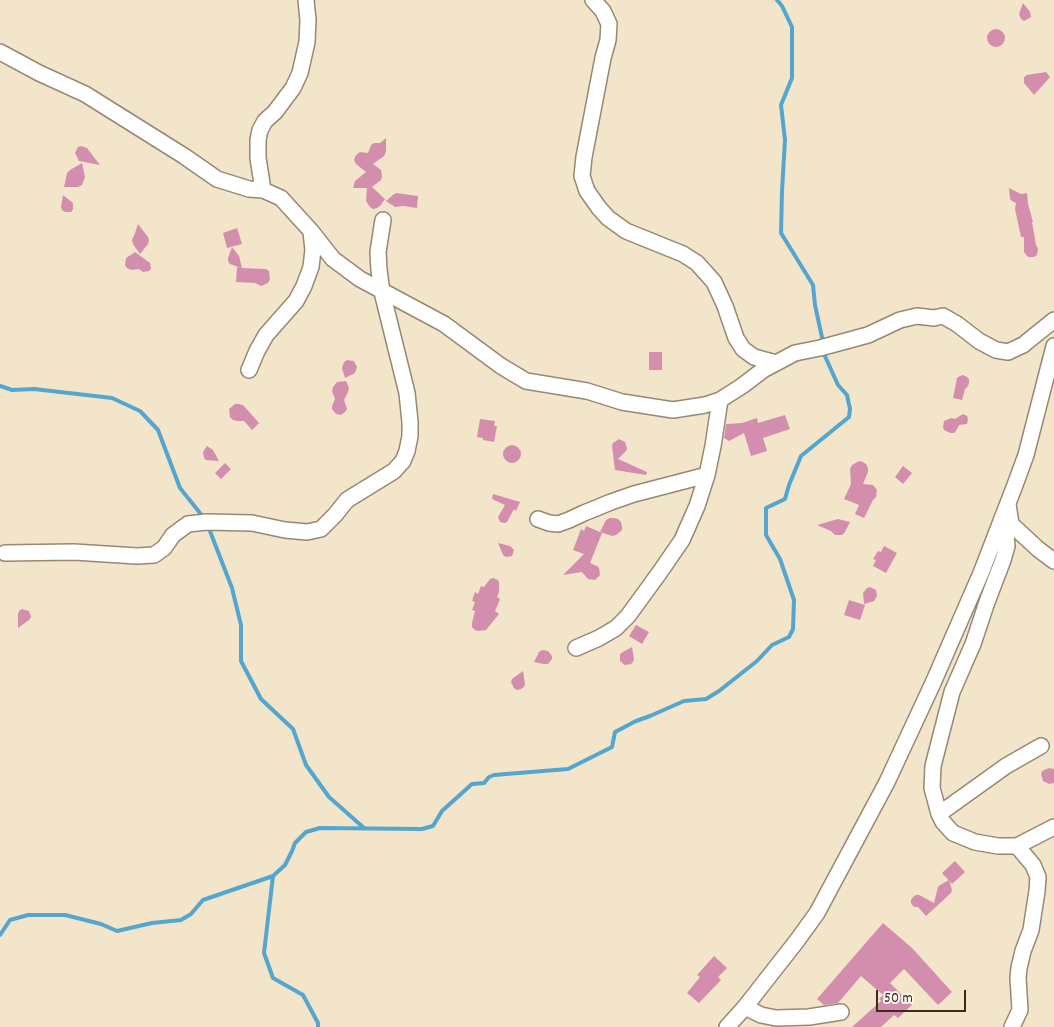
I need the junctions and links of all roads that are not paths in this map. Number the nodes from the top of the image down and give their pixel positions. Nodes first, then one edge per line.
1 (306, 0) edge
2 (593, 0) edge
3 (0, 52) edge
4 (263, 190) junction
5 (383, 220) dead end
6 (311, 230) junction
7 (382, 292) junction
8 (1054, 320) edge
9 (1054, 346) edge
10 (776, 363) junction
11 (248, 370) dead end
12 (720, 400) junction
13 (707, 475) junction
14 (1008, 504) junction
15 (538, 518) dead end
16 (1011, 524) junction
17 (5, 553) dead end
18 (1054, 561) edge
19 (576, 648) dead end
20 (1042, 746) dead end
21 (939, 814) junction
22 (1054, 827) edge
23 (1017, 846) junction
24 (745, 1007) junction
25 (841, 1012) dead end
26 (727, 1027) edge
27 (1012, 1027) edge

1 - 4 street
2 - 10 street
3 - 4 street
4 - 6 street
5 - 7 street
6 - 7 street
6 - 11 street
7 - 12 street
7 - 17 street
8 - 10 street
9 - 14 street
10 - 12 street
12 - 13 street
13 - 15 street
13 - 19 street
14 - 16 street
14 - 24 street
16 - 18 street
16 - 21 street
20 - 21 street
21 - 23 street
22 - 23 street
23 - 27 street
24 - 25 street
24 - 26 street

